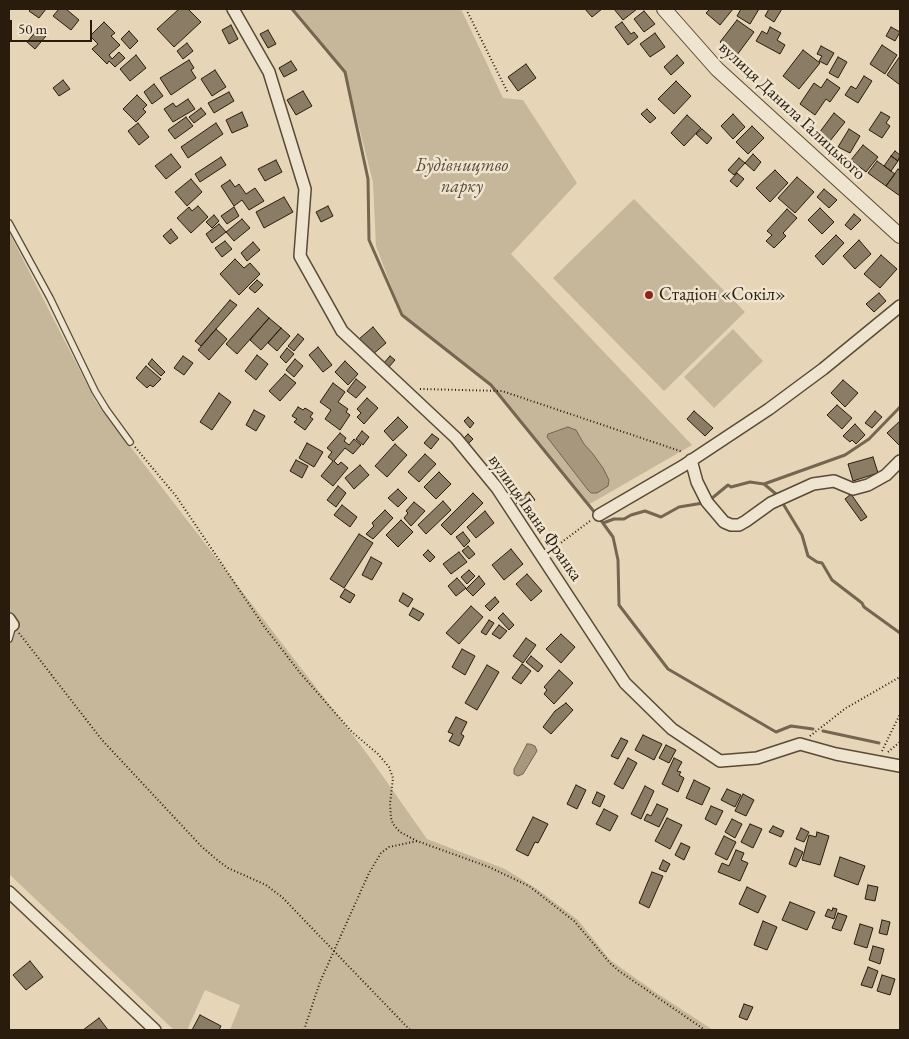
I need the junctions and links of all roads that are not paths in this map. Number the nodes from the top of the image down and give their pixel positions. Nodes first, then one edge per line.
1 (233, 9) edge
2 (664, 9) edge
3 (9, 223) edge
4 (900, 236) edge
5 (900, 306) edge
6 (130, 442) road end
7 (694, 458) junction
8 (900, 461) edge
9 (599, 515) dead end
10 (11, 622) edge
11 (9, 639) edge
12 (900, 766) edge
13 (9, 892) edge
14 (155, 1030) edge

1 - 12 street, вулиця Івана Франка
2 - 4 street, вулиця Данила Галицького
3 - 6 lane
5 - 7 street
7 - 8 street
7 - 9 street
10 - 11 lane
13 - 14 street

